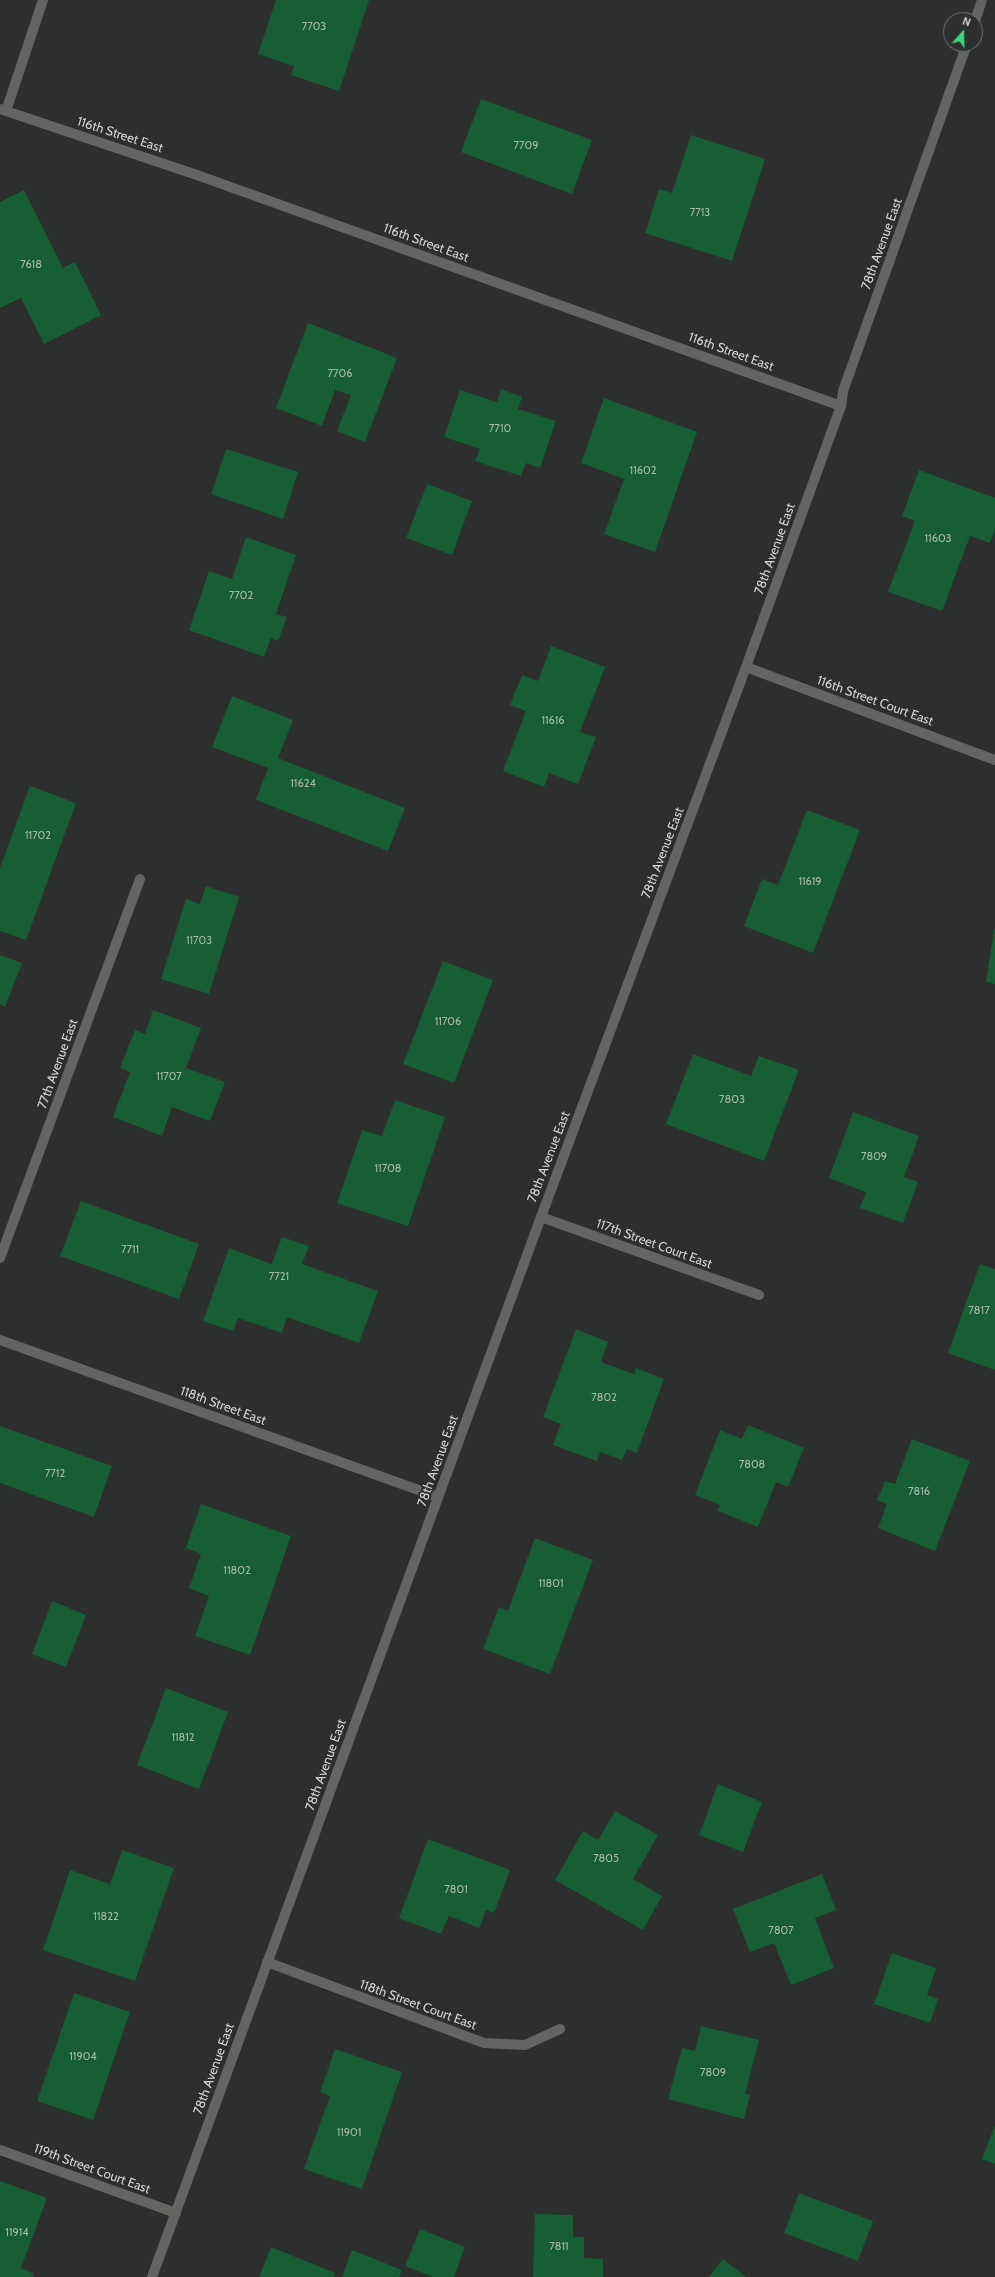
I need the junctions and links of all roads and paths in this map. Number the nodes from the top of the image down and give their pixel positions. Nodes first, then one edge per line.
1 (43, 0) edge
2 (982, 0) edge
3 (978, 12) edge
4 (964, 52) edge
5 (3, 110) edge
6 (841, 406) junction
7 (746, 667) junction
8 (995, 760) edge
9 (140, 879) dead end
10 (540, 1217) junction
11 (0, 1258) edge
12 (759, 1295) dead end
13 (0, 1340) edge
14 (438, 1497) junction
15 (267, 1962) junction
16 (560, 2029) dead end
17 (0, 2150) edge
18 (176, 2213) junction
19 (152, 2277) edge

1 - 5 street
2 - 3 street
4 - 6 street, 78th Avenue East
5 - 6 street, 116th Street East
6 - 7 street, 78th Avenue East
7 - 8 street, 116th Street Court East
7 - 10 street, 78th Avenue East
9 - 11 street, 77th Avenue East
10 - 12 street, 117th Street Court East
10 - 14 street, 78th Avenue East
13 - 14 street, 118th Street East
14 - 15 street, 78th Avenue East
15 - 16 street, 118th Street Court East
15 - 18 street, 78th Avenue East
17 - 18 street, 119th Street Court East
18 - 19 street, 78th Avenue East

